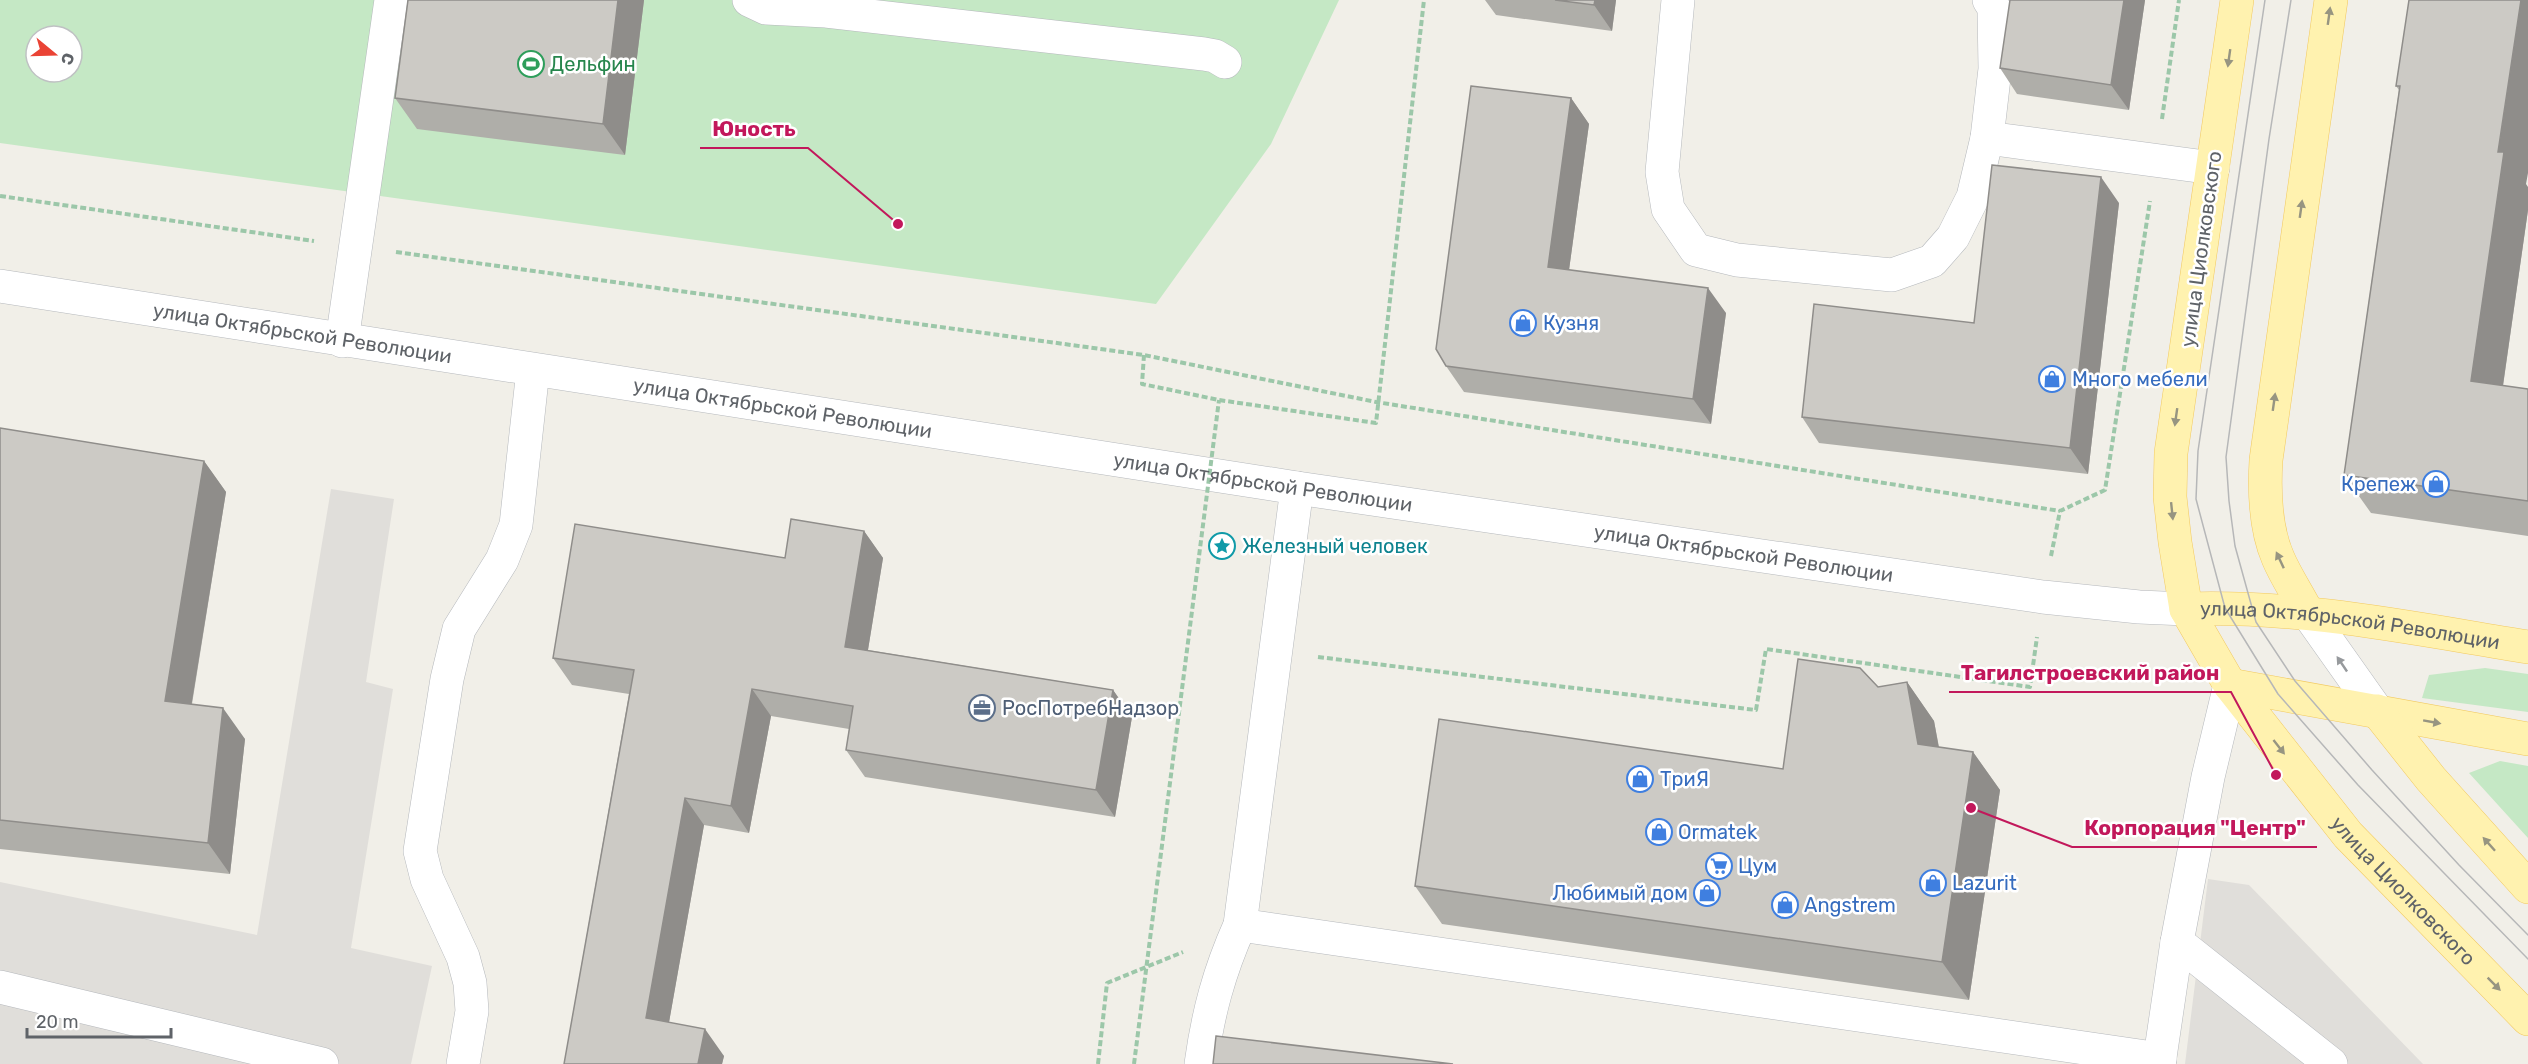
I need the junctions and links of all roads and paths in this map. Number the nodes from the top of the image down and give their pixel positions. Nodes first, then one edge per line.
1 (391, 0) edge
2 (749, 0) edge
3 (1424, 0) edge
4 (1678, 0) edge
5 (1989, 0) edge
6 (2237, 0) edge
7 (2331, 0) edge
8 (1225, 62) dead end
9 (1987, 138) junction
10 (2213, 168) junction
11 (0, 196) edge
12 (356, 247) junction
13 (0, 286) edge
14 (342, 341) junction
15 (1144, 355) junction
16 (534, 370) junction
17 (1219, 400) junction
18 (1376, 402) junction
19 (1297, 488) junction
20 (2060, 511) dead end
21 (2186, 609) junction
22 (2307, 612) junction
23 (2528, 647) edge
24 (2230, 685) junction
25 (2377, 711) junction
26 (2528, 739) edge
27 (2528, 887) edge
28 (1240, 925) junction
29 (2177, 942) junction
30 (1107, 982) dead end
31 (0, 987) edge
32 (2528, 1019) edge
33 (2160, 1061) edge
34 (2329, 1063) edge
35 (322, 1064) edge
36 (463, 1064) edge
37 (1098, 1064) edge
38 (1134, 1064) edge
39 (1201, 1064) edge

1 - 12 street
2 - 8 street
3 - 18 path
4 - 9 street
5 - 9 street
6 -> 10 main road, улица Циолковского
22 -> 7 main road
9 - 10 street
10 -> 21 main road, улица Циолковского
11 - 12 path
12 - 14 street
12 - 15 path
13 - 14 street, улица Октябрьской Революции
14 - 16 street, улица Октябрьской Революции
15 - 17 path
15 - 18 path
16 - 19 street, улица Октябрьской Революции
16 - 36 street
17 - 18 path
17 - 38 path, bridge
18 - 20 path
19 - 21 street, улица Октябрьской Революции
19 - 28 street
21 - 22 main road, улица Октябрьской Революции
21 - 24 main road, улица Циолковского
22 - 23 main road, улица Октябрьской Революции
25 -> 22 street
24 - 25 main road
24 - 29 street
24 -> 32 main road, улица Циолковского
25 -> 26 main road
27 -> 25 main road
28 - 33 street
28 - 39 street
29 - 33 street
29 - 34 street
30 - 37 path
31 - 35 street

